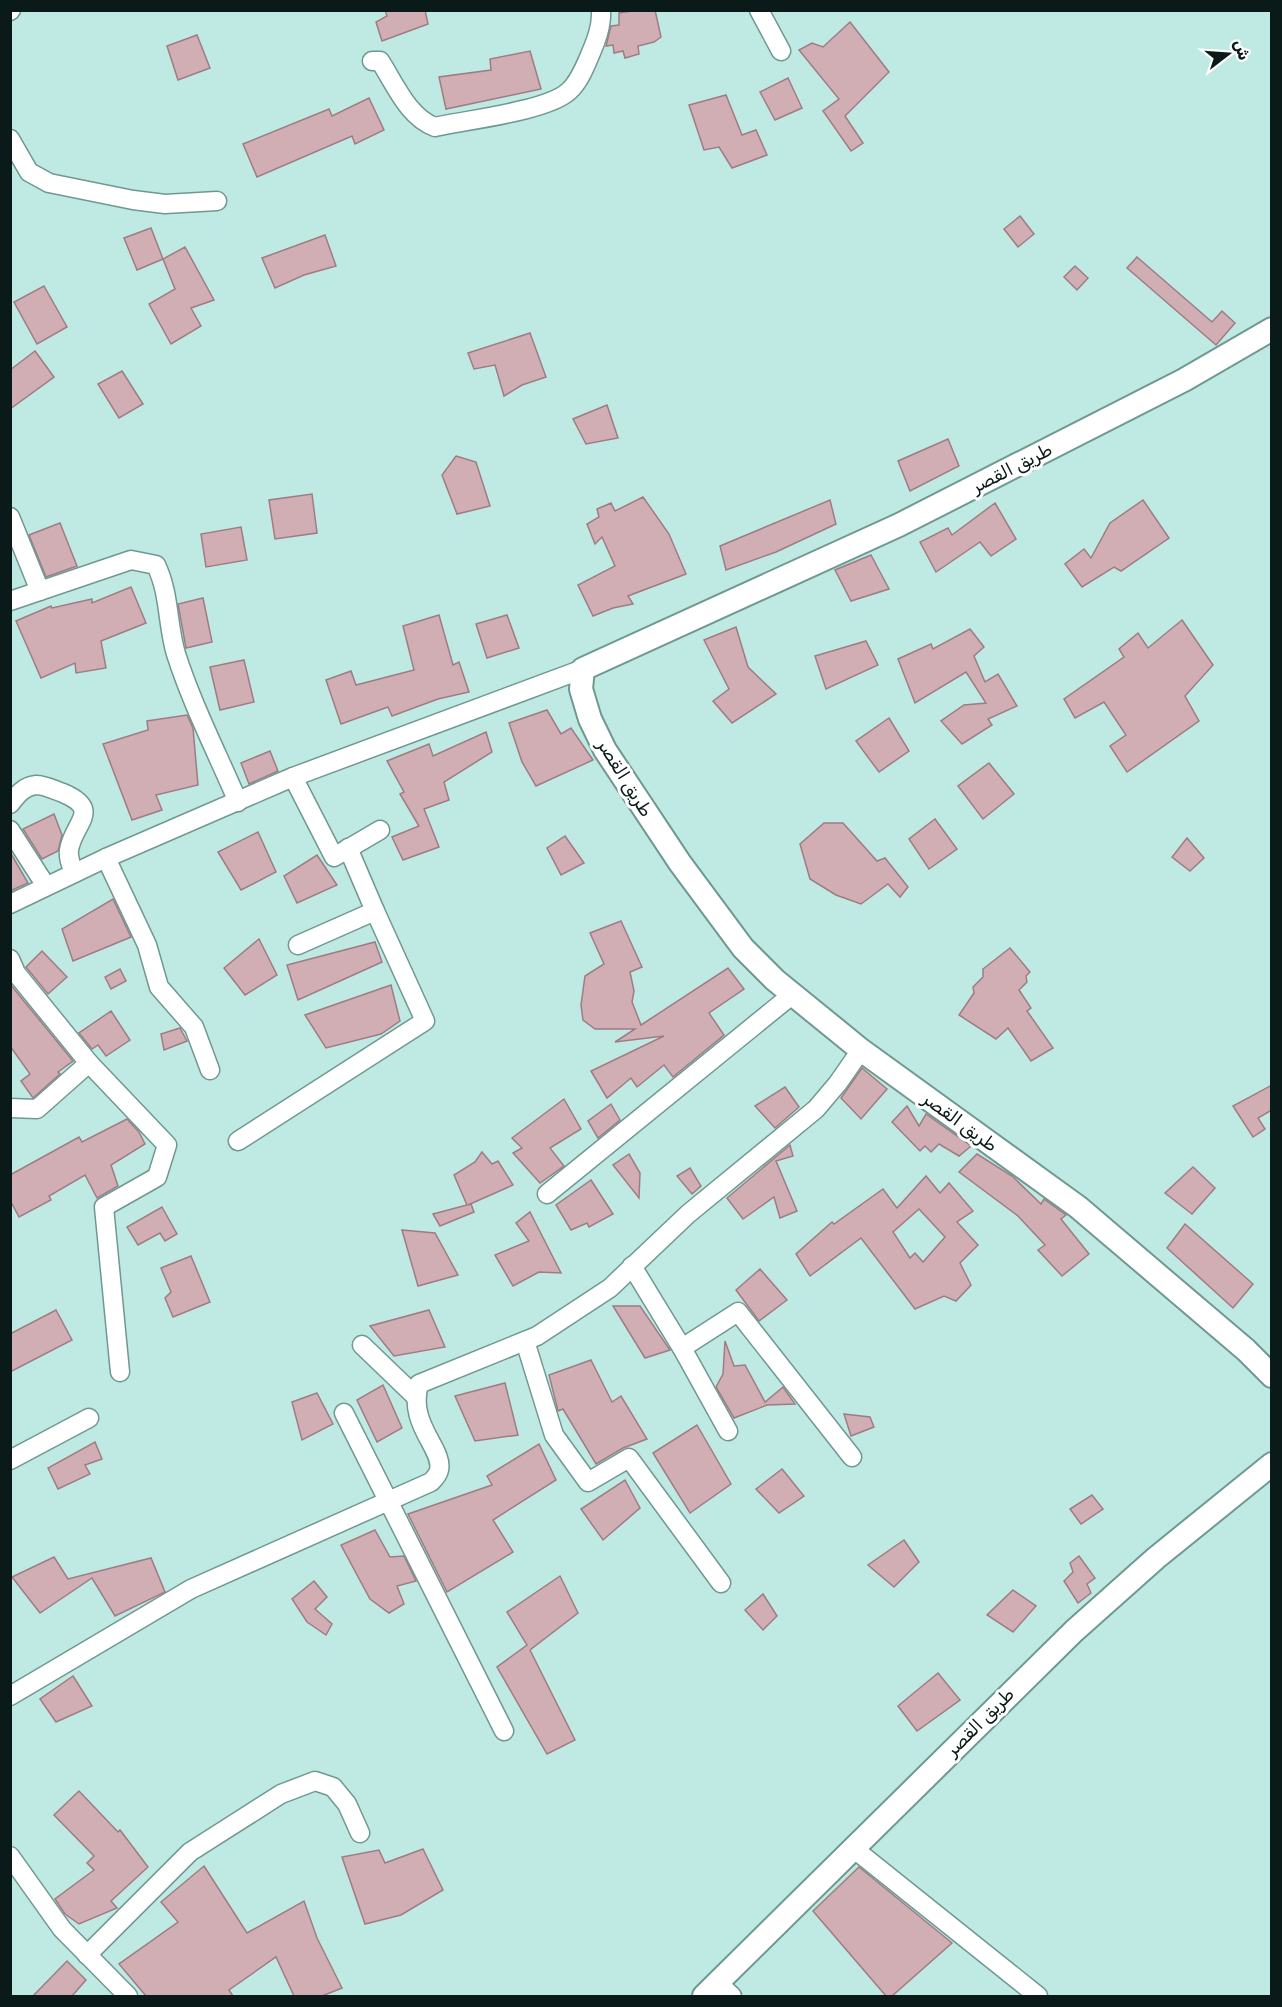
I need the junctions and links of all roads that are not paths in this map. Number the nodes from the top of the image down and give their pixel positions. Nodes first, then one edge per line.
1 (601, 10) edge
2 (759, 10) edge
3 (781, 51) dead end
4 (372, 61) dead end
5 (10, 140) edge
6 (217, 201) dead end
7 (1272, 329) edge
8 (10, 517) edge
9 (40, 591) junction
10 (10, 601) edge
11 (583, 669) junction
12 (293, 777) junction
13 (14, 791) edge
14 (238, 802) junction
15 (10, 830) edge
16 (380, 830) dead end
17 (348, 848) junction
18 (106, 858) junction
19 (74, 873) junction
20 (46, 886) junction
21 (10, 904) edge
22 (375, 911) junction
23 (298, 945) dead end
24 (10, 959) edge
25 (793, 994) junction
26 (861, 1050) junction
27 (89, 1063) junction
28 (210, 1070) dead end
29 (10, 1108) edge
30 (238, 1141) dead end
31 (547, 1194) dead end
32 (632, 1266) junction
33 (525, 1341) junction
34 (362, 1346) dead end
35 (682, 1348) junction
36 (120, 1372) dead end
37 (1272, 1376) edge
38 (415, 1396) junction
39 (344, 1413) dead end
40 (89, 1418) dead end
41 (728, 1431) dead end
42 (852, 1457) dead end
43 (10, 1460) edge
44 (1272, 1464) edge
45 (388, 1501) junction
46 (721, 1583) dead end
47 (10, 1696) edge
48 (504, 1731) dead end
49 (360, 1833) dead end
50 (853, 1848) junction
51 (10, 1856) edge
52 (87, 1955) junction
53 (718, 1992) edge
54 (128, 1996) edge
55 (1038, 1996) edge

1 - 4 street
2 - 3 street
5 - 6 street
7 - 11 street, طريق القصر
8 - 9 street
9 - 10 street
9 - 14 street
11 - 12 street
11 - 25 street, طريق القصر
12 - 14 street
12 - 17 street
13 - 19 street
14 - 18 street
15 - 20 street
16 - 17 street
17 - 22 street
18 - 19 street
18 - 28 street
19 - 20 street
20 - 21 street
22 - 23 street
22 - 30 street
24 - 27 street
25 - 26 street, طريق القصر
25 - 31 street
26 - 32 street
26 - 37 street, طريق القصر
27 - 29 street
27 - 36 street
32 - 33 street
32 - 35 street
33 - 38 street
33 - 46 street
34 - 38 street
35 - 41 street
35 - 42 street
38 - 45 street
39 - 45 street
40 - 43 street
44 - 50 street, طريق القصر
45 - 47 street
45 - 48 street
49 - 52 street
50 - 53 street, طريق القصر
50 - 55 street
51 - 52 street
52 - 54 street

